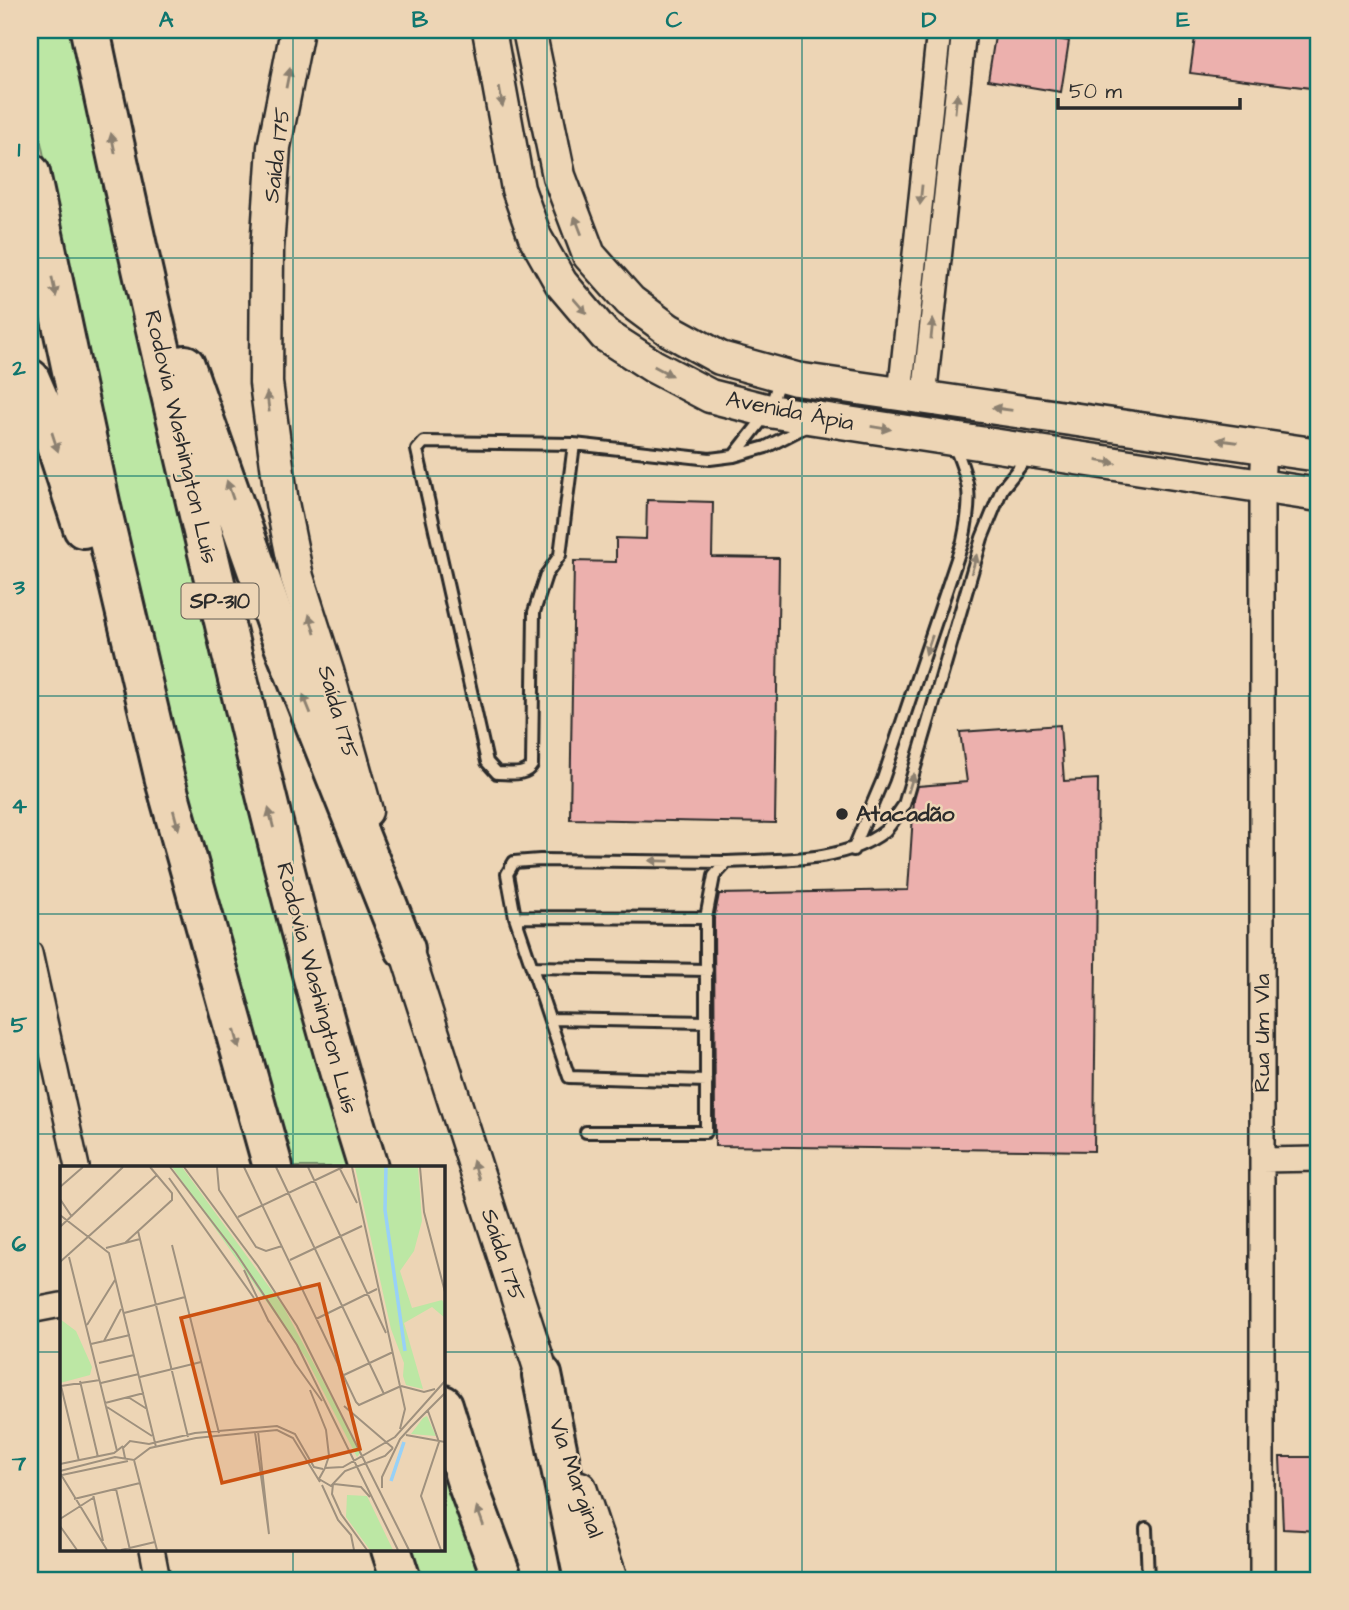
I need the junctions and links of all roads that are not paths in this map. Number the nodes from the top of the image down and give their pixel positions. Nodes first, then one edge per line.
1 (90, 30) edge
2 (297, 30) edge
3 (489, 30) edge
4 (528, 30) edge
5 (939, 30) edge
6 (964, 30) edge
7 (30, 173) edge
8 (125, 201) junction
9 (781, 375) junction
10 (30, 379) edge
11 (912, 396) junction
12 (769, 411) junction
13 (821, 419) junction
14 (951, 439) junction
15 (574, 444) junction
16 (1264, 447) junction
17 (1032, 451) junction
18 (1319, 455) edge
19 (734, 456) junction
20 (1262, 486) junction
21 (1319, 495) edge
22 (166, 780) junction
23 (853, 850) junction
24 (727, 862) junction
25 (515, 917) junction
26 (706, 918) junction
27 (405, 949) junction
28 (30, 953) edge
29 (532, 967) junction
30 (707, 970) junction
31 (550, 1019) junction
32 (707, 1022) junction
33 (707, 1081) junction
34 (586, 1132) dead end
35 (1319, 1159) edge
36 (1262, 1160) junction
37 (77, 1166) edge
38 (273, 1166) edge
39 (368, 1166) edge
40 (60, 1305) edge
41 (30, 1311) edge
42 (542, 1375) junction
43 (444, 1408) edge
44 (1146, 1528) dead end
45 (152, 1550) edge
46 (391, 1550) edge
47 (158, 1580) edge
48 (401, 1580) edge
49 (503, 1580) edge
50 (584, 1580) edge
51 (611, 1580) edge
52 (1148, 1580) edge
53 (1262, 1580) edge

8 -> 1 highway, Rodovia Washington Luís / SP-310
27 -> 2 street, Saída 175
3 -> 12 street, Avenida Ápia
9 -> 4 street, Avenida Ápia
5 -> 11 street
11 -> 6 street
7 -> 22 highway
27 -> 8 highway
39 -> 8 highway, Rodovia Washington Luís / SP-310
9 - 11 street, Avenida Ápia
9 - 12 lane
10 -> 22 highway
16 -> 11 street, Avenida Ápia
12 - 13 street, Avenida Ápia
12 - 19 lane
13 -> 14 street, Avenida Ápia
13 - 19 lane
14 - 17 street, Avenida Ápia
14 -> 23 lane
15 - 15 lane
15 - 19 lane
16 - 18 street, Avenida Ápia
16 - 20 street, Rua Um Vla
17 -> 20 street, Avenida Ápia
23 -> 17 lane
20 - 21 street, Avenida Ápia
20 - 36 street, Rua Um Vla
22 -> 38 highway
23 - 24 lane
24 -> 25 lane
24 - 26 lane
25 - 26 lane
25 - 29 lane
26 - 30 lane
42 -> 27 street, Saída 175
28 - 37 street
29 - 30 lane
29 - 31 lane
30 - 32 lane
31 - 32 lane
31 - 33 lane
32 - 33 lane
33 - 34 lane
35 - 36 street
36 - 53 street, Rua Um Vla
40 - 41 street
42 - 50 highway
42 - 51 street, Via Marginal
49 -> 43 highway
44 - 52 lane
45 - 47 street
46 - 48 highway

